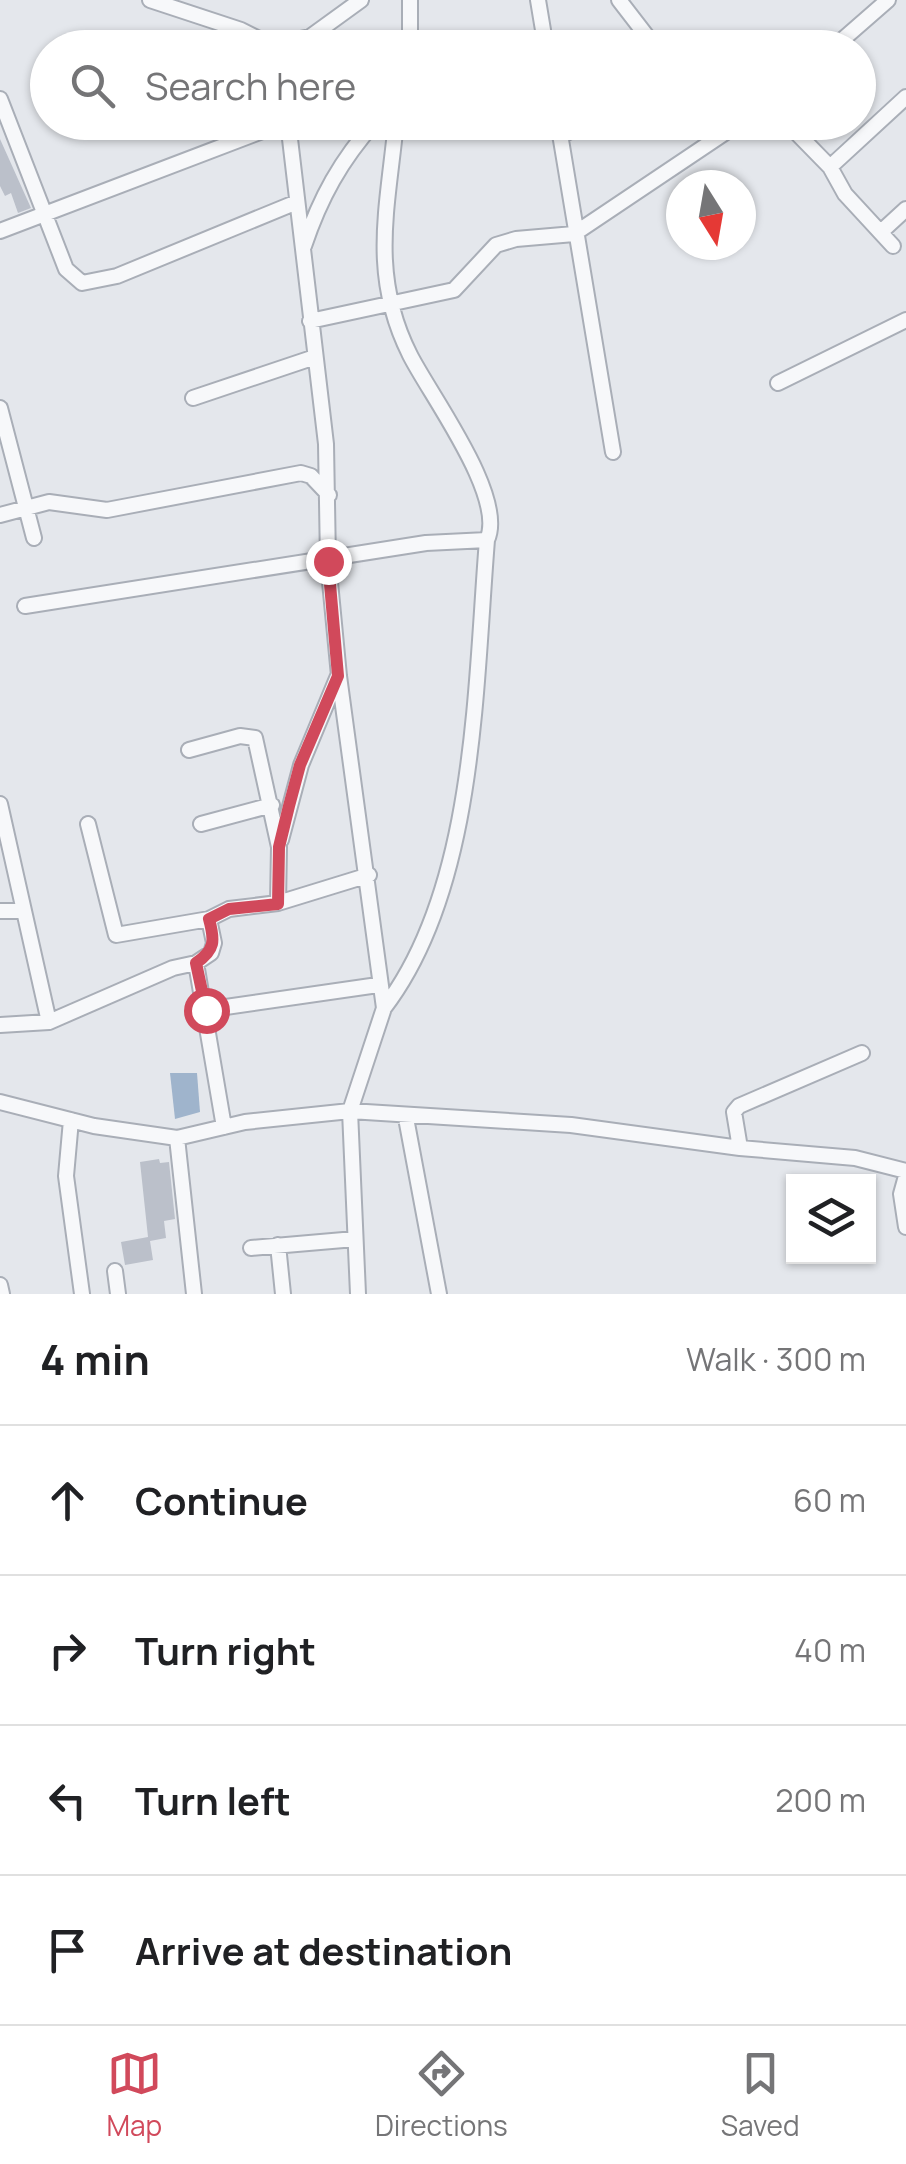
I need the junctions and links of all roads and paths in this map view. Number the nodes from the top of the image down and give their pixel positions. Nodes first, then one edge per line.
1 (150, 0) edge
2 (361, 0) edge
3 (410, 0) edge
4 (538, 0) edge
5 (619, 0) edge
6 (888, 0) edge
7 (241, 30) edge
8 (323, 30) edge
9 (410, 30) edge
10 (543, 30) edge
11 (642, 30) edge
12 (854, 30) edge
13 (906, 97) edge
14 (0, 99) edge
15 (876, 125) edge
16 (240, 140) edge
17 (289, 140) edge
18 (360, 140) edge
19 (394, 140) edge
20 (560, 140) edge
21 (703, 140) edge
22 (804, 140) edge
23 (859, 140) edge
24 (830, 167) junction
25 (297, 202) junction
26 (906, 209) edge
27 (44, 215) junction
28 (0, 229) edge
29 (882, 231) junction
30 (574, 234) junction
31 (893, 246) dead end
32 (302, 252) junction
33 (390, 306) junction
34 (906, 320) edge
35 (310, 321) junction
36 (315, 356) junction
37 (778, 383) dead end
38 (193, 398) dead end
39 (0, 408) edge
40 (612, 452) dead end
41 (329, 496) junction
42 (26, 508) junction
43 (0, 515) edge
44 (34, 538) dead end
45 (487, 540) junction
46 (328, 561) junction
47 (26, 606) dead end
48 (338, 676) junction
49 (189, 750) dead end
50 (0, 804) edge
51 (272, 805) junction
52 (88, 824) dead end
53 (201, 824) dead end
54 (4, 844) edge
55 (279, 847) junction
56 (369, 876) junction
57 (278, 904) junction
58 (0, 911) edge
59 (24, 911) junction
60 (209, 919) junction
61 (196, 963) junction
62 (378, 985) junction
63 (384, 1008) junction
64 (206, 1010) junction
65 (49, 1022) junction
66 (0, 1025) edge
67 (862, 1053) dead end
68 (0, 1102) edge
69 (350, 1111) junction
70 (406, 1118) junction
71 (70, 1120) junction
72 (224, 1127) junction
73 (177, 1138) junction
74 (740, 1148) junction
75 (906, 1174) edge
76 (906, 1226) edge
77 (355, 1239) junction
78 (278, 1246) junction
79 (251, 1248) dead end
80 (114, 1271) dead end
81 (0, 1285) edge
82 (2, 1294) edge
83 (82, 1294) edge
84 (118, 1294) edge
85 (194, 1294) edge
86 (283, 1294) edge
87 (358, 1294) edge
88 (439, 1294) edge

1 - 7 street
2 - 8 street
3 - 9 street
4 - 10 street
5 - 11 street
6 - 12 street
13 - 15 street
14 - 27 street
16 - 27 street
17 - 25 street
18 - 32 street
19 - 33 street
20 - 30 street
21 - 30 street
22 - 24 street
23 - 24 street
24 - 29 street
25 - 27 street
25 - 32 street
26 - 29 street
27 - 28 street
29 - 31 street
30 - 33 street
30 - 40 street
32 - 35 street
33 - 35 street
33 - 45 street
34 - 37 street
35 - 36 street
36 - 38 street
36 - 41 street
39 - 42 street
41 - 42 street
41 - 46 street
42 - 43 street
42 - 44 street
45 - 46 street
45 - 63 street
46 - 47 street
46 - 48 street
48 - 55 street
48 - 56 street
49 - 51 street
50 - 54 street
51 - 53 street
51 - 55 street
52 - 60 street
54 - 59 street
55 - 57 street
56 - 57 street
56 - 62 street
57 - 60 street
58 - 59 street
59 - 65 street
60 - 61 street
61 - 64 street
61 - 65 street
62 - 63 street
62 - 64 street
63 - 69 street
64 - 72 street
65 - 66 street
67 - 74 street
68 - 71 street
69 - 70 street
69 - 72 street
69 - 77 street
70 - 74 street
70 - 88 street
71 - 73 street
71 - 83 street
72 - 73 street
73 - 85 street
74 - 75 street
75 - 76 street
77 - 78 street
77 - 87 street
78 - 79 street
78 - 86 street
80 - 84 street
81 - 82 street

